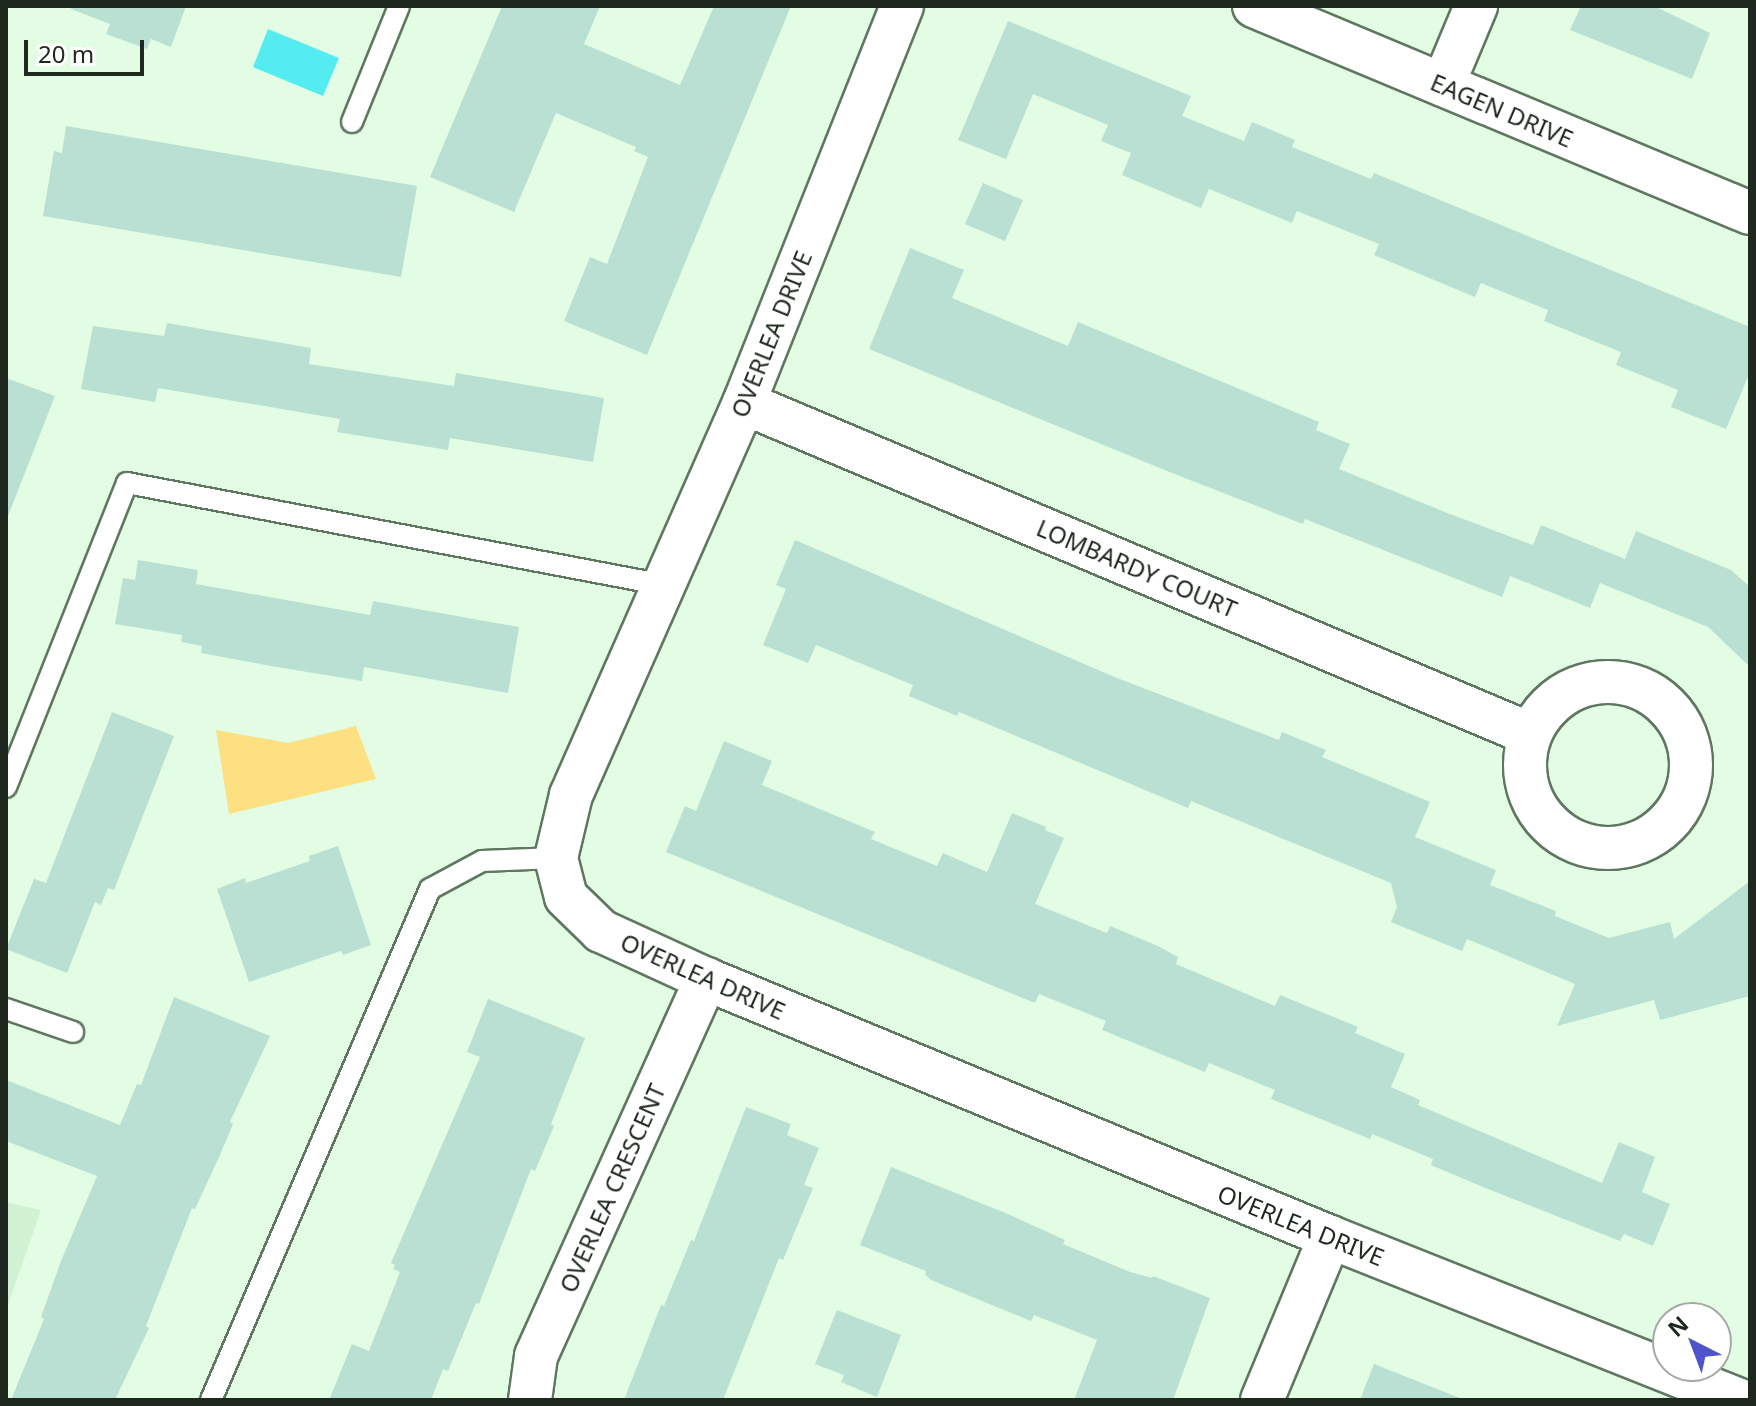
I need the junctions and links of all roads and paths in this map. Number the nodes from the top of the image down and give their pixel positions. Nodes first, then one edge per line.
1 (399, 6) edge
2 (902, 6) edge
3 (1254, 6) edge
4 (1476, 6) edge
5 (1443, 85) junction
6 (352, 122) dead end
7 (1750, 213) edge
8 (744, 403) junction
9 (664, 585) junction
10 (1530, 734) dead end
11 (6, 787) edge
12 (556, 858) junction
13 (706, 979) junction
14 (6, 1009) edge
15 (73, 1032) dead end
16 (1330, 1237) junction
17 (211, 1400) edge
18 (530, 1400) edge
19 (1262, 1400) edge
20 (1740, 1400) edge

1 - 6 lane
2 - 8 street, OVERLEA DRIVE
3 - 5 street, EAGEN DRIVE
4 - 5 street
5 - 7 street, EAGEN DRIVE
8 - 9 street, OVERLEA DRIVE
8 - 10 street, LOMBARDY COURT
9 - 11 lane
9 - 12 street, OVERLEA DRIVE
12 - 13 street, OVERLEA DRIVE
12 - 17 lane
13 - 16 street, OVERLEA DRIVE
13 - 18 street, OVERLEA CRESCENT
14 - 15 lane
16 - 19 street
16 - 20 street, OVERLEA DRIVE

